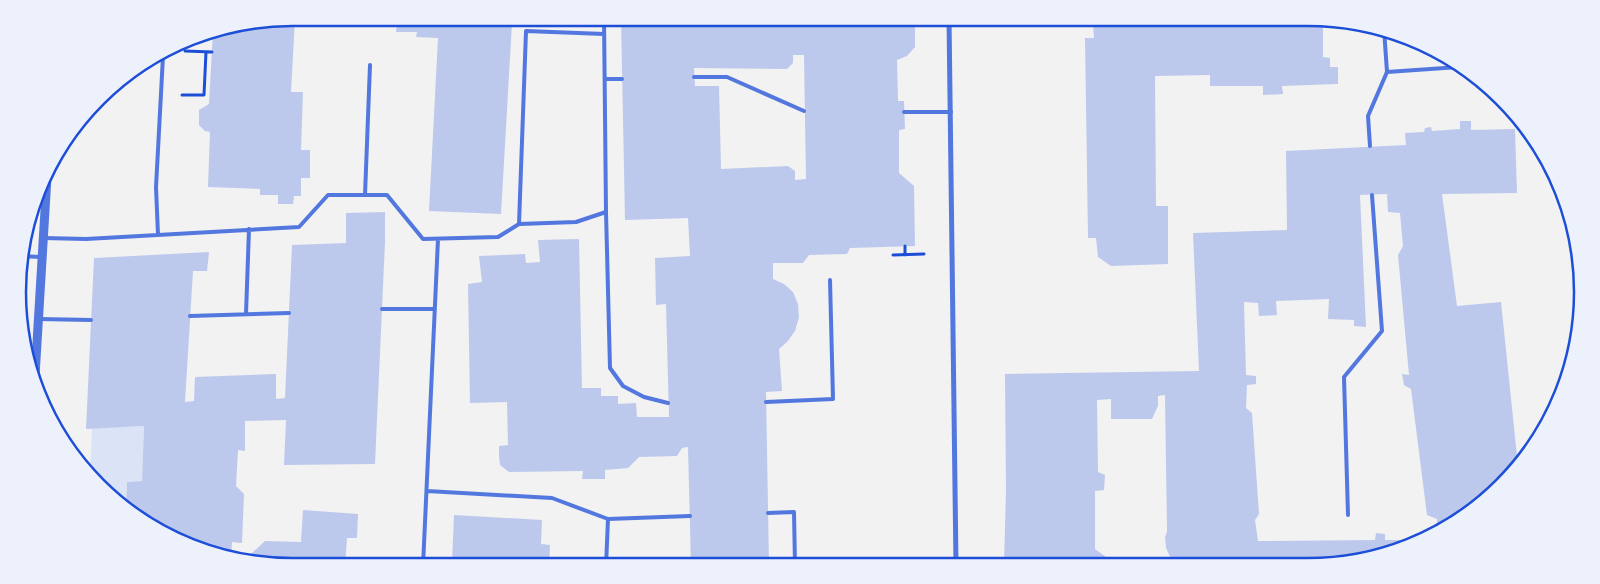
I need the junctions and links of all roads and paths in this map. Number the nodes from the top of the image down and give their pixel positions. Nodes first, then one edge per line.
1 (604, 26) edge
2 (949, 26) edge
3 (604, 34) junction
4 (1385, 37) edge
5 (184, 51) dead end
6 (206, 52) junction
7 (212, 52) dead end
8 (163, 60) edge
9 (370, 65) dead end
10 (1449, 67) edge
11 (1387, 72) junction
12 (694, 77) dead end
13 (605, 79) junction
14 (622, 79) dead end
15 (161, 94) junction
16 (804, 112) dead end
17 (904, 112) dead end
18 (951, 112) junction
19 (1370, 146) dead end
20 (45, 192) edge
21 (365, 195) junction
22 (1372, 195) dead end
23 (606, 212) junction
24 (519, 224) junction
25 (249, 229) junction
26 (158, 235) junction
27 (43, 238) junction
28 (438, 239) junction
29 (905, 246) dead end
30 (924, 254) dead end
31 (894, 255) dead end
32 (905, 255) junction
33 (29, 257) edge
34 (41, 258) junction
35 (830, 280) dead end
36 (382, 309) dead end
37 (435, 309) junction
38 (289, 313) dead end
39 (246, 314) junction
40 (190, 316) dead end
41 (39, 319) junction
42 (92, 320) dead end
43 (36, 364) edge
44 (766, 402) dead end
45 (668, 403) dead end
46 (427, 491) junction
47 (768, 513) dead end
48 (1348, 515) dead end
49 (690, 516) dead end
50 (608, 519) junction
51 (423, 558) edge
52 (606, 558) edge
53 (795, 558) edge
54 (956, 558) edge

1 - 3 lane
2 - 18 street
3 - 13 lane
3 - 24 lane
4 - 11 lane
5 - 6 path
6 - 7 path
6 - 15 path
8 - 15 lane
9 - 21 lane
10 - 11 lane
11 - 19 lane
12 - 16 lane
13 - 14 lane
13 - 23 lane
15 - 26 lane
17 - 18 lane
18 - 54 street
20 - 27 street
21 - 25 lane
21 - 28 lane
22 - 48 lane
23 - 24 lane
23 - 45 lane
24 - 28 lane
25 - 26 lane
25 - 39 lane
26 - 27 lane
27 - 34 street
28 - 37 lane
29 - 32 path
30 - 32 path
31 - 32 path
33 - 34 lane
34 - 41 street
35 - 44 lane
36 - 37 lane
37 - 46 lane
38 - 39 lane
39 - 40 lane
41 - 42 lane
41 - 43 street
46 - 50 lane
46 - 51 lane
47 - 53 lane
49 - 50 lane
50 - 52 lane

